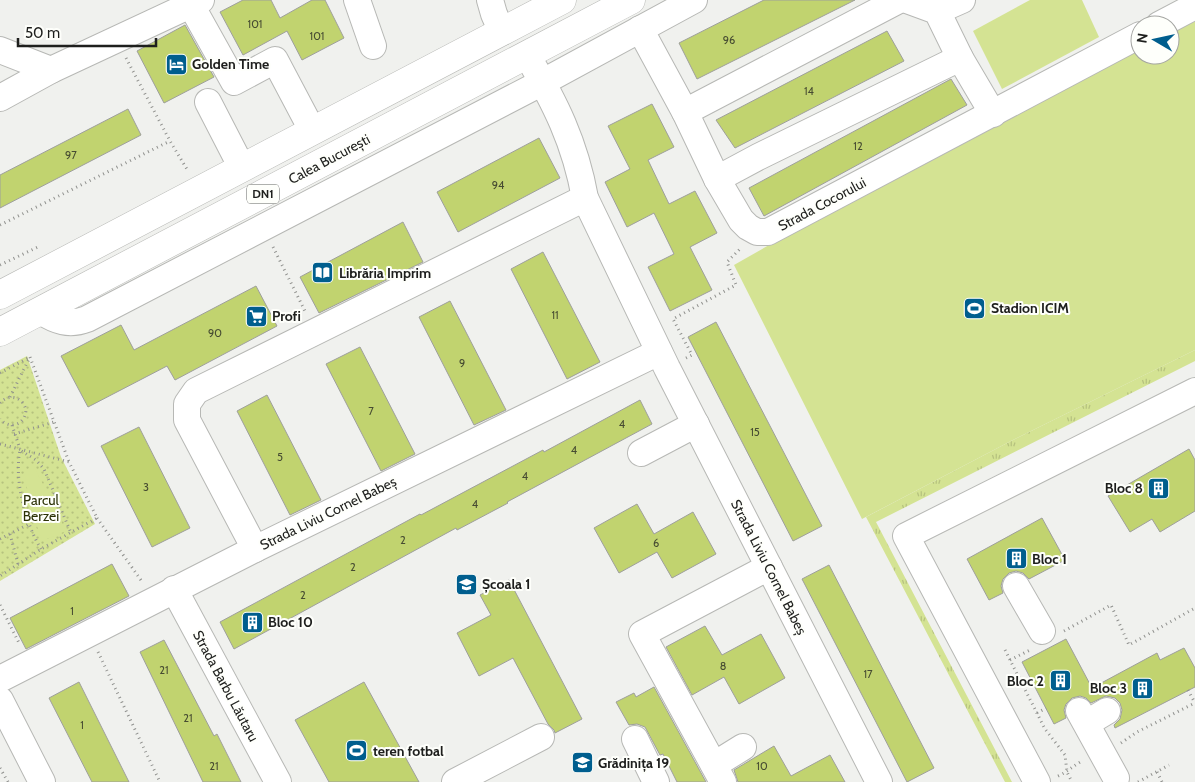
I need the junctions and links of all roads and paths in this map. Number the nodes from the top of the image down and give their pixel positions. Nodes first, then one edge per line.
1 (357, 0) edge
2 (490, 0) edge
3 (562, 0) edge
4 (631, 0) edge
5 (694, 0) edge
6 (899, 0) edge
7 (907, 0) edge
8 (962, 0) edge
9 (194, 2) edge
10 (1195, 6) edge
11 (937, 12) junction
12 (1178, 15) edge
13 (640, 29) junction
14 (502, 32) junction
15 (116, 40) junction
16 (1130, 40) edge
17 (373, 46) dead end
18 (0, 50) edge
19 (527, 55) junction
20 (960, 58) junction
21 (51, 70) junction
22 (542, 82) junction
23 (0, 98) edge
24 (208, 102) dead end
25 (685, 112) junction
26 (993, 114) junction
27 (312, 130) junction
28 (242, 168) junction
29 (718, 179) junction
30 (585, 198) junction
31 (0, 225) edge
32 (264, 228) junction
33 (757, 232) junction
34 (0, 295) edge
35 (40, 311) junction
36 (315, 331) junction
37 (0, 332) edge
38 (30, 357) junction
39 (663, 360) junction
40 (0, 374) edge
41 (1195, 391) edge
42 (10, 397) junction
43 (0, 402) edge
44 (0, 419) edge
45 (54, 422) junction
46 (696, 424) junction
47 (12, 426) junction
48 (14, 434) junction
49 (0, 444) edge
50 (20, 450) junction
51 (641, 453) dead end
52 (69, 462) junction
53 (97, 518) junction
54 (29, 524) junction
55 (71, 533) junction
56 (10, 534) junction
57 (0, 539) edge
58 (41, 549) junction
59 (255, 549) junction
60 (18, 564) junction
61 (769, 567) junction
62 (0, 576) edge
63 (1016, 586) dead end
64 (164, 594) junction
65 (0, 605) edge
66 (1195, 608) edge
67 (1046, 637) junction
68 (97, 649) dead end
69 (1006, 650) dead end
70 (1010, 660) junction
71 (30, 664) junction
72 (0, 679) edge
73 (1188, 690) dead end
74 (0, 700) edge
75 (1195, 703) edge
76 (1046, 708) dead end
77 (1037, 713) junction
78 (1091, 715) dead end
79 (541, 737) dead end
80 (635, 739) dead end
81 (743, 747) dead end
82 (1169, 765) dead end
83 (0, 768) edge
84 (1157, 772) junction
85 (718, 773) edge
86 (1127, 780) edge
87 (8, 782) edge
88 (42, 782) edge
89 (160, 782) edge
90 (278, 782) edge
91 (456, 782) edge
92 (656, 782) edge
93 (879, 782) edge
94 (1037, 782) edge
95 (1072, 782) edge
96 (1162, 782) edge

1 - 17 street
2 - 14 street
3 - 14 main road, DN1
4 - 19 main road, Calea București / DN1
5 - 13 street
6 - 25 street
7 - 11 street
8 - 11 street
9 - 15 street
9 - 27 street
10 - 12 street
11 - 20 street
13 - 22 street
13 - 25 street
14 - 27 main road, DN1
15 - 21 street
15 - 31 path
16 - 26 street, Strada Cocorului
18 - 21 street
19 - 22 street, Strada Liviu Cornel Babeș
19 - 35 main road, Calea București / DN1
20 - 26 street
20 - 29 street
21 - 23 street
22 - 30 street, Strada Liviu Cornel Babeș
22 - 32 street
24 - 28 street
25 - 29 street
26 - 33 street, Strada Cocorului
27 - 28 main road, DN1
28 - 34 main road, DN1
29 - 33 street
30 - 36 street
30 - 39 street, Strada Liviu Cornel Babeș
32 - 35 street
32 - 36 path
33 - 39 path
35 - 37 main road, Calea București / DN1
36 - 59 street
38 - 40 path
38 - 42 path
38 - 45 path
39 - 46 street, Strada Liviu Cornel Babeș
39 - 59 street, Strada Liviu Cornel Babeș
41 - 94 street
42 - 43 path
42 - 47 path
44 - 47 path
45 - 48 path
45 - 52 path
46 - 51 street
46 - 61 street, Strada Liviu Cornel Babeș
47 - 48 path
48 - 50 path
49 - 50 path
50 - 52 path
50 - 54 path
50 - 55 path
52 - 53 path
53 - 55 path
53 - 64 path
54 - 56 path
54 - 58 path
55 - 58 path
56 - 57 path
56 - 60 path
58 - 60 path
59 - 64 street, Strada Liviu Cornel Babeș
60 - 62 path
61 - 85 street
61 - 93 street, Strada Liviu Cornel Babeș
63 - 67 street
64 - 71 street, Strada Liviu Cornel Babeș
64 - 90 street, Strada Barbu Lăutaru
65 - 71 path
66 - 67 path
67 - 70 path
68 - 89 path
69 - 70 path
70 - 77 path
71 - 72 street, Strada Liviu Cornel Babeș
73 - 75 path
74 - 88 street
76 - 77 path
77 - 95 path
78 - 86 street
79 - 91 street
80 - 92 street
81 - 85 street
82 - 84 path
83 - 87 path
84 - 86 path
84 - 96 path

